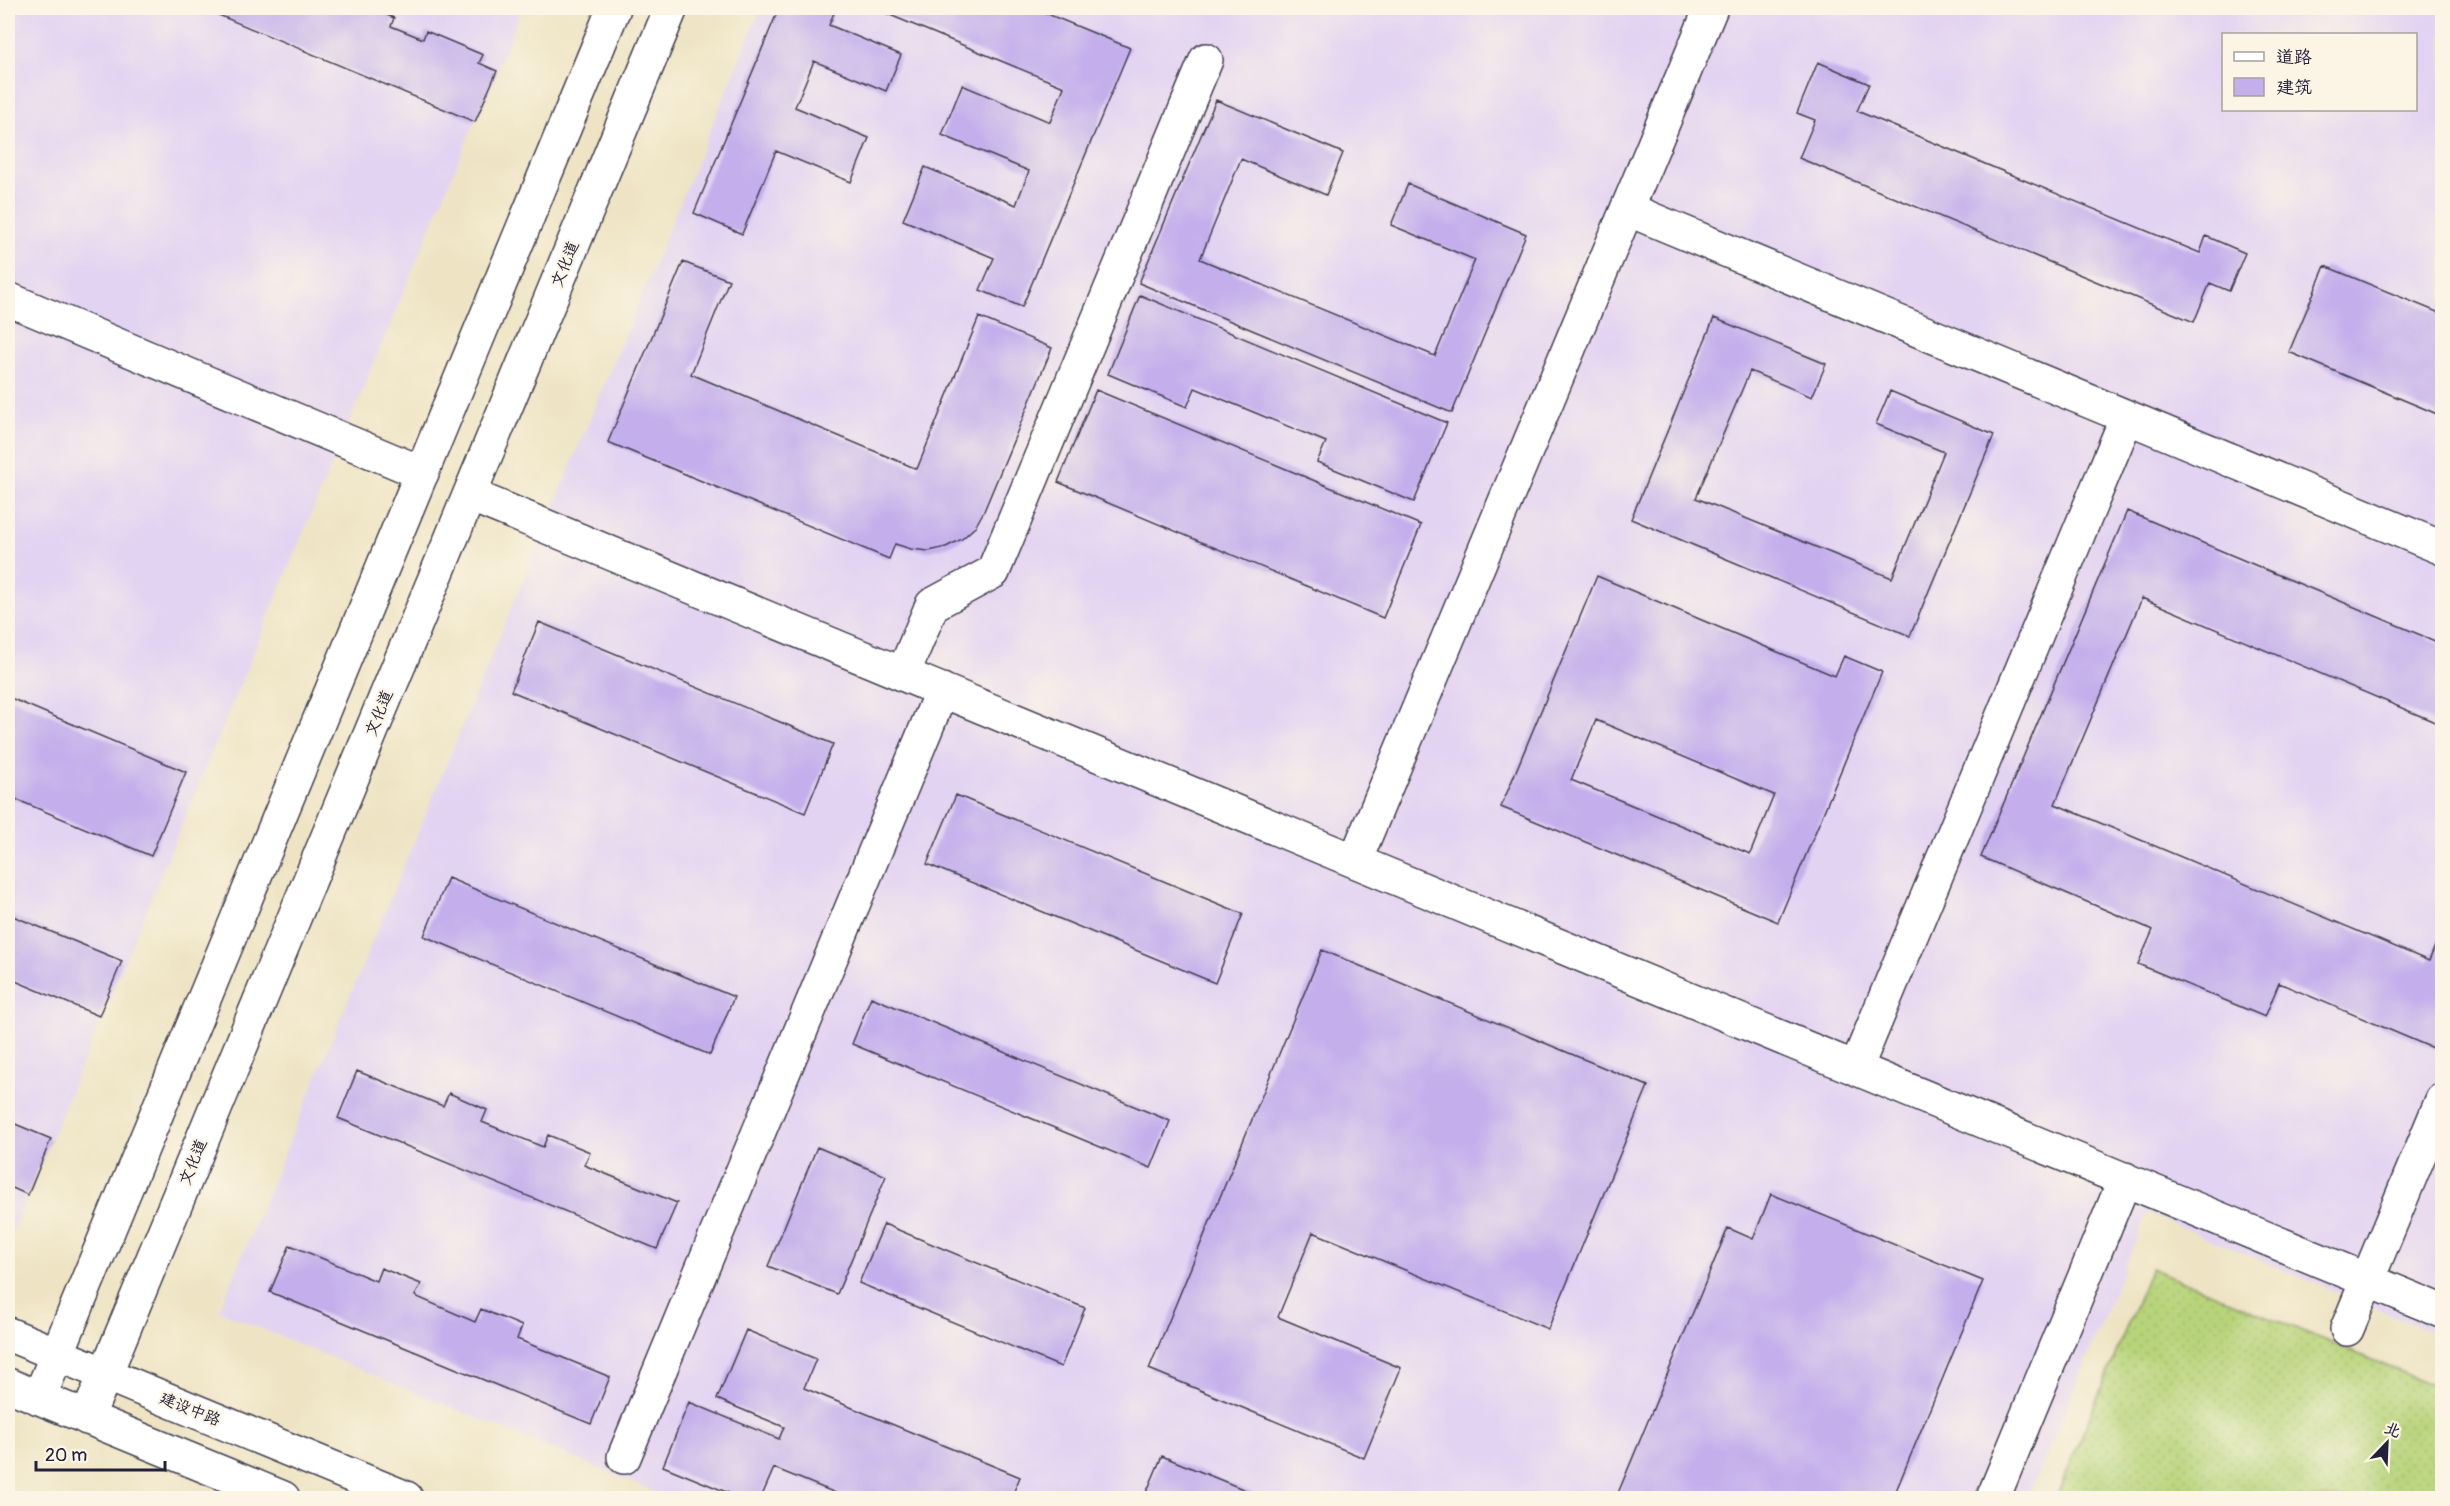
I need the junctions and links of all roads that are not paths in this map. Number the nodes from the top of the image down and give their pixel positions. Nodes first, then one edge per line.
1 (614, 8) edge
2 (671, 8) edge
3 (1711, 8) edge
4 (1206, 60) dead end
5 (1627, 209) junction
6 (8, 299) edge
7 (2127, 417) junction
8 (422, 473) junction
9 (470, 495) junction
10 (2442, 549) edge
11 (903, 674) junction
12 (942, 690) junction
13 (1355, 861) junction
14 (1856, 1068) junction
15 (2442, 1100) edge
16 (2125, 1179) junction
17 (2368, 1280) junction
18 (2442, 1311) edge
19 (2347, 1329) dead end
20 (8, 1334) edge
21 (57, 1354) junction
22 (105, 1374) junction
23 (8, 1386) edge
24 (39, 1398) junction
25 (87, 1418) junction
26 (624, 1457) dead end
27 (283, 1498) edge
28 (406, 1498) edge
29 (1993, 1498) edge

1 - 8 main road
2 - 9 main road, 文化道
3 - 5 main road
4 - 11 main road
5 - 7 main road
5 - 13 main road
6 - 8 main road
7 - 10 main road
7 - 14 main road
8 - 21 main road
9 - 11 main road
9 - 22 main road, 文化道
11 - 12 main road
12 - 13 main road
12 - 26 main road
13 - 14 main road
14 - 16 main road
15 - 17 main road
16 - 17 main road
16 - 29 main road
17 - 18 main road
17 - 19 main road
20 - 21 main road, 建设中路
21 - 22 main road, 建设中路
21 - 24 main road
22 - 25 main road, 文化道
22 - 28 main road, 建设中路
23 - 24 main road
24 - 25 main road
25 - 27 main road

